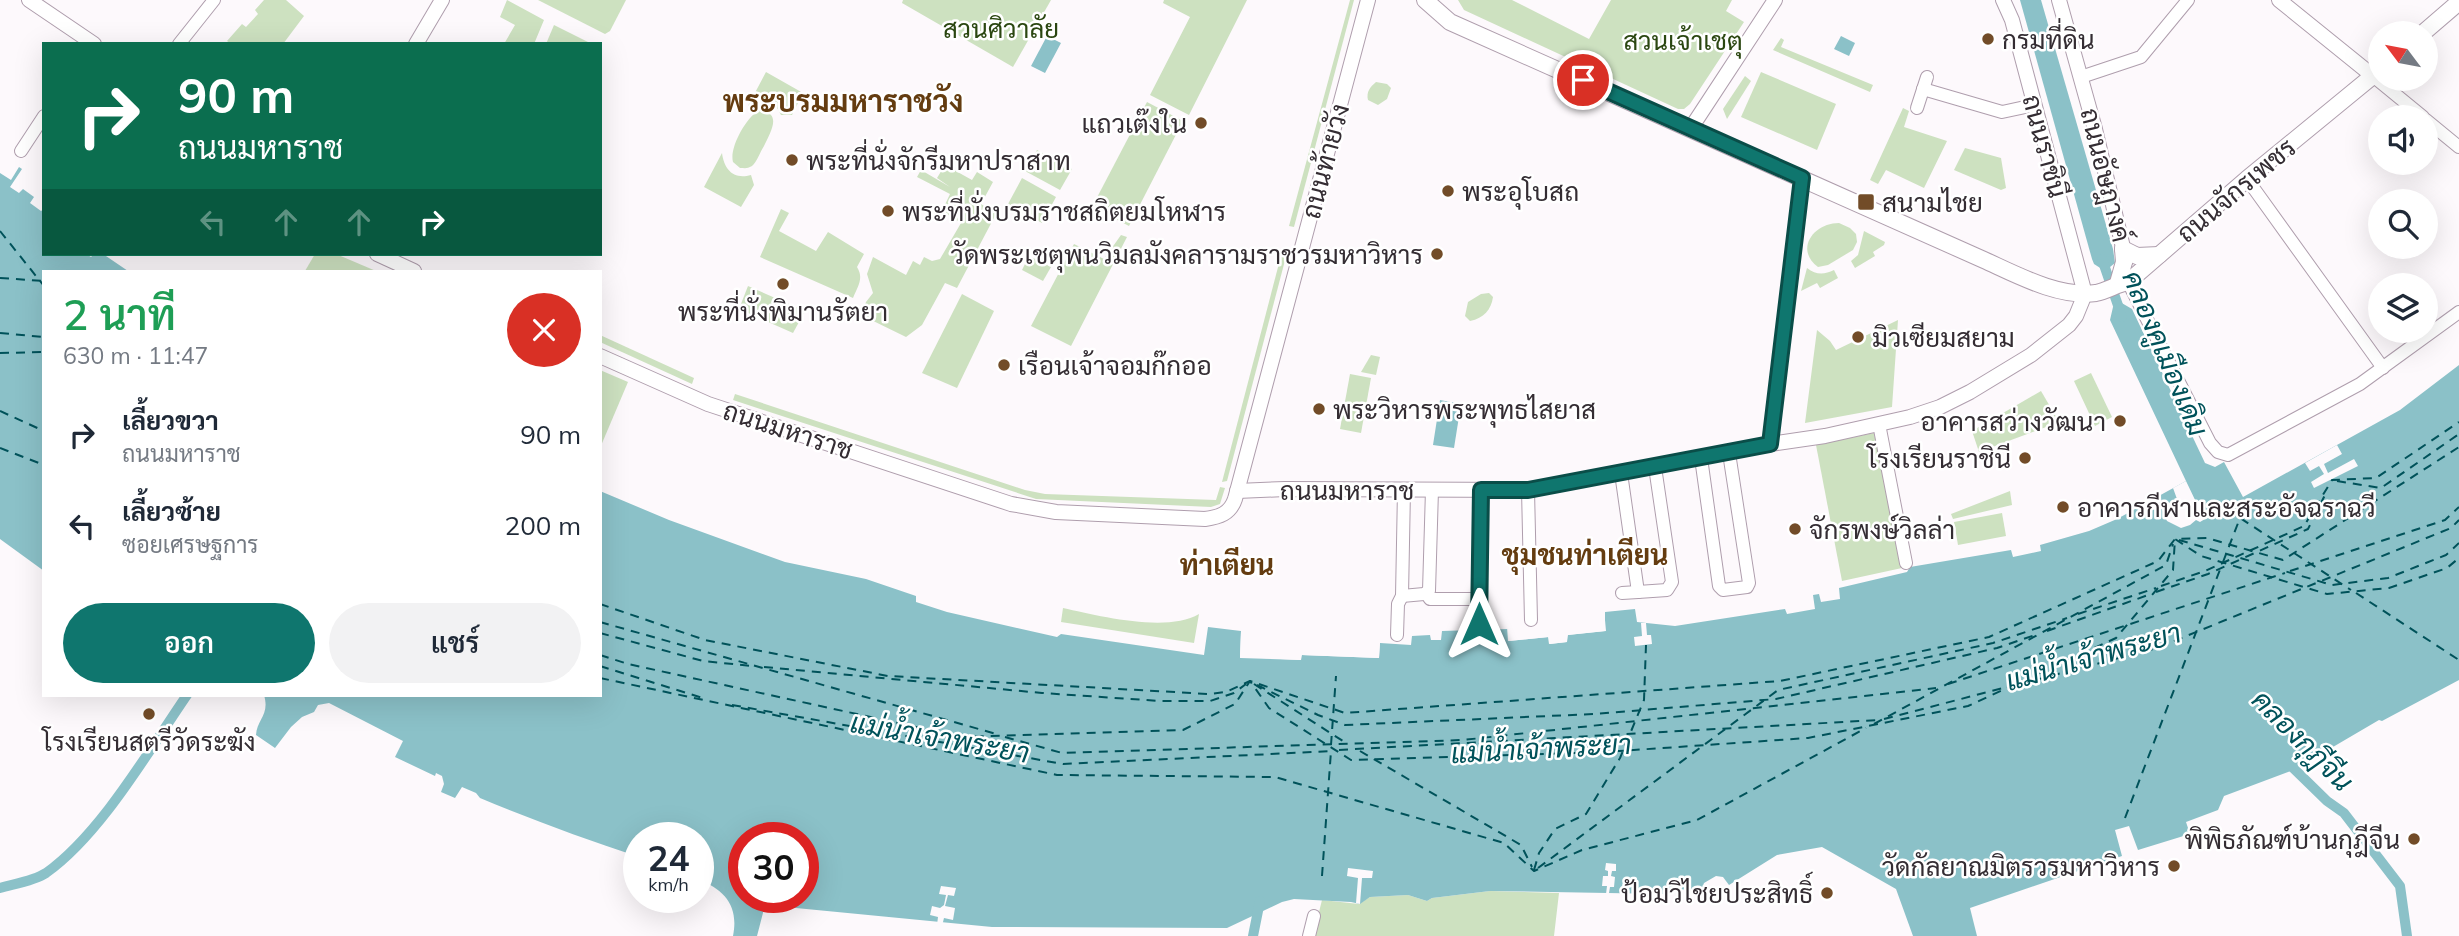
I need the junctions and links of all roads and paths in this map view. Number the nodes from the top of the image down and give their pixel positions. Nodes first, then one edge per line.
1 (29, 0) edge
2 (214, 0) edge
3 (442, 0) edge
4 (1378, 0) edge
5 (1425, 0) edge
6 (1775, 0) edge
7 (2003, 0) edge
8 (2059, 0) edge
9 (2188, 0) edge
10 (2279, 0) edge
11 (2459, 2) edge
12 (1367, 5) edge
13 (2459, 10) edge
14 (2442, 16) junction
15 (2436, 21) edge
16 (91, 42) edge
17 (181, 42) edge
18 (417, 42) edge
19 (2368, 67) edge
20 (2081, 77) junction
21 (2368, 80) edge
22 (2395, 91) edge
23 (2034, 105) junction
24 (2410, 105) edge
25 (1917, 108) dead end
26 (42, 119) edge
27 (1691, 128) junction
28 (2438, 130) edge
29 (2459, 147) edge
30 (20, 151) dead end
31 (1802, 178) junction
32 (2247, 179) junction
33 (2123, 249) junction
34 (2159, 255) junction
35 (381, 256) edge
36 (412, 270) edge
37 (2123, 283) junction
38 (2093, 293) junction
39 (2459, 312) edge
40 (602, 357) edge
41 (2383, 368) junction
42 (1879, 424) junction
43 (1770, 444) junction
44 (1729, 453) junction
45 (1701, 458) junction
46 (1655, 467) junction
47 (1621, 472) junction
48 (1404, 489) junction
49 (1432, 490) junction
50 (1481, 490) junction
51 (1528, 490) junction
52 (1237, 491) junction
53 (1906, 563) dead end
54 (1638, 592) junction
55 (1426, 593) junction
56 (1622, 593) dead end
57 (1402, 596) junction
58 (1479, 599) junction
59 (1531, 618) dead end
60 (1479, 624) dead end
61 (1396, 635) dead end
62 (1314, 916) dead end
63 (1309, 936) edge

1 - 16 street
2 - 17 street
3 - 18 street
4 - 12 street, ถนนท้ายวัง
5 - 27 main road
6 - 27 street
7 - 23 street, ถนนราชินี
8 - 20 street, ถนนอัษฎางค์
9 - 20 street
10 - 19 street
11 - 14 main road
12 - 52 street, ถนนท้ายวัง
13 - 14 street
14 - 15 main road
20 - 33 street, ถนนอัษฎางค์
21 - 32 main road, ถนนจักรเพชร
22 - 24 street
23 - 25 street
23 - 38 street, ถนนราชินี
26 - 30 street
27 - 31 main road
28 - 29 street
31 - 38 main road
31 - 43 street
32 - 34 main road, ถนนจักรเพชร
32 - 41 street
33 - 34 main road
33 - 37 main road
34 - 37 main road, ถนนจักรเพชร
35 - 36 street
37 - 38 main road, ถนนจักรเพชร
37 - 41 street
38 - 42 street, ถนนมหาราช
39 - 41 street
40 - 52 street, ถนนมหาราช
42 - 43 street, ถนนมหาราช
42 - 53 street
43 - 44 street, ถนนมหาราช
44 - 45 street, ถนนมหาราช
44 - 45 street
45 - 46 street, ถนนมหาราช
46 - 47 street, ถนนมหาราช
46 - 54 street
47 - 51 street, ถนนมหาราช
47 - 54 street
48 - 49 street, ถนนมหาราช
48 - 52 street, ถนนมหาราช
48 - 57 street
49 - 50 street, ถนนมหาราช
49 - 55 street
50 - 51 street, ถนนมหาราช
50 - 58 street
51 - 59 street
54 - 56 street
55 - 57 street
55 - 58 street
57 - 61 street
58 - 60 street
62 - 63 street

